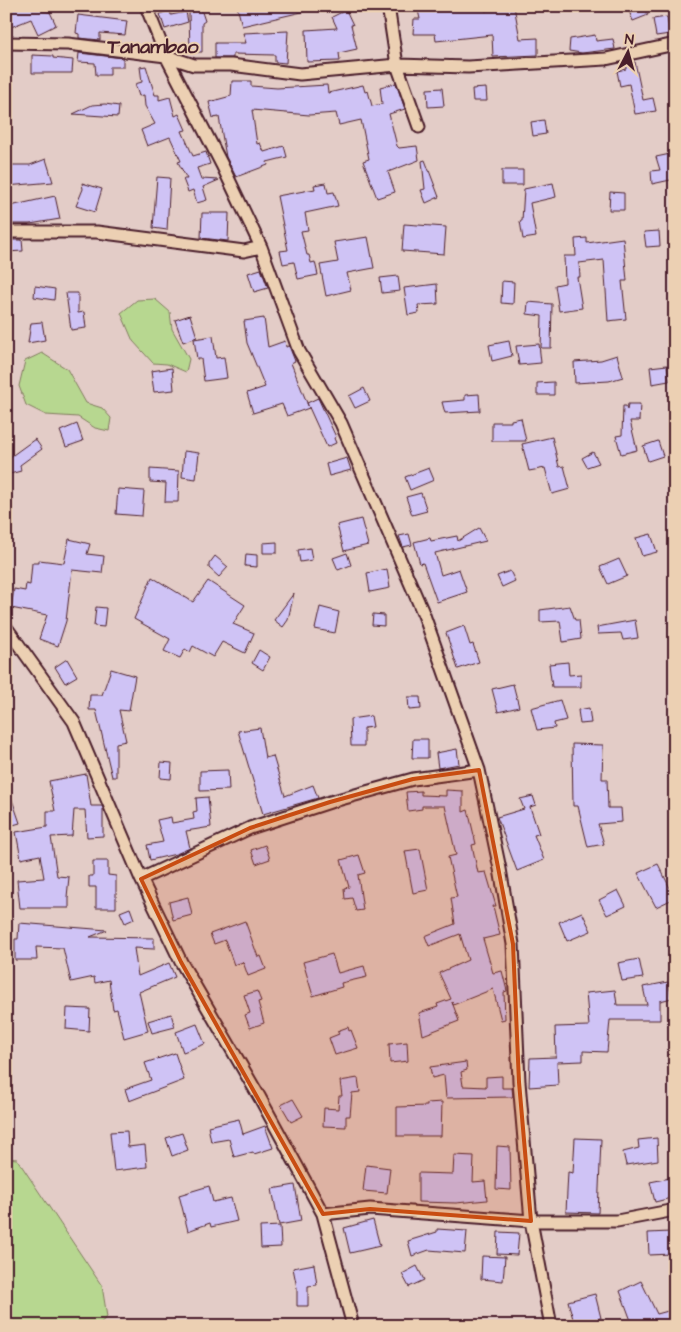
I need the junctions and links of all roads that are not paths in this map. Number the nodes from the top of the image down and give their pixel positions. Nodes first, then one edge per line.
1 (146, 6) edge
2 (388, 6) edge
3 (6, 43) edge
4 (675, 44) edge
5 (166, 56) junction
6 (397, 65) junction
7 (419, 127) dead end
8 (6, 232) edge
9 (262, 247) junction
10 (6, 627) edge
11 (479, 770) junction
12 (141, 879) junction
13 (675, 1210) edge
14 (322, 1214) junction
15 (531, 1221) junction
16 (353, 1326) edge
17 (552, 1326) edge

1 - 5 street
2 - 6 street
3 - 5 street
4 - 6 street
5 - 6 street
5 - 9 street
6 - 7 street
8 - 9 street
9 - 11 street
10 - 12 street
11 - 12 street
11 - 15 street
12 - 14 street
13 - 15 street
14 - 15 street
14 - 16 street
15 - 17 street

